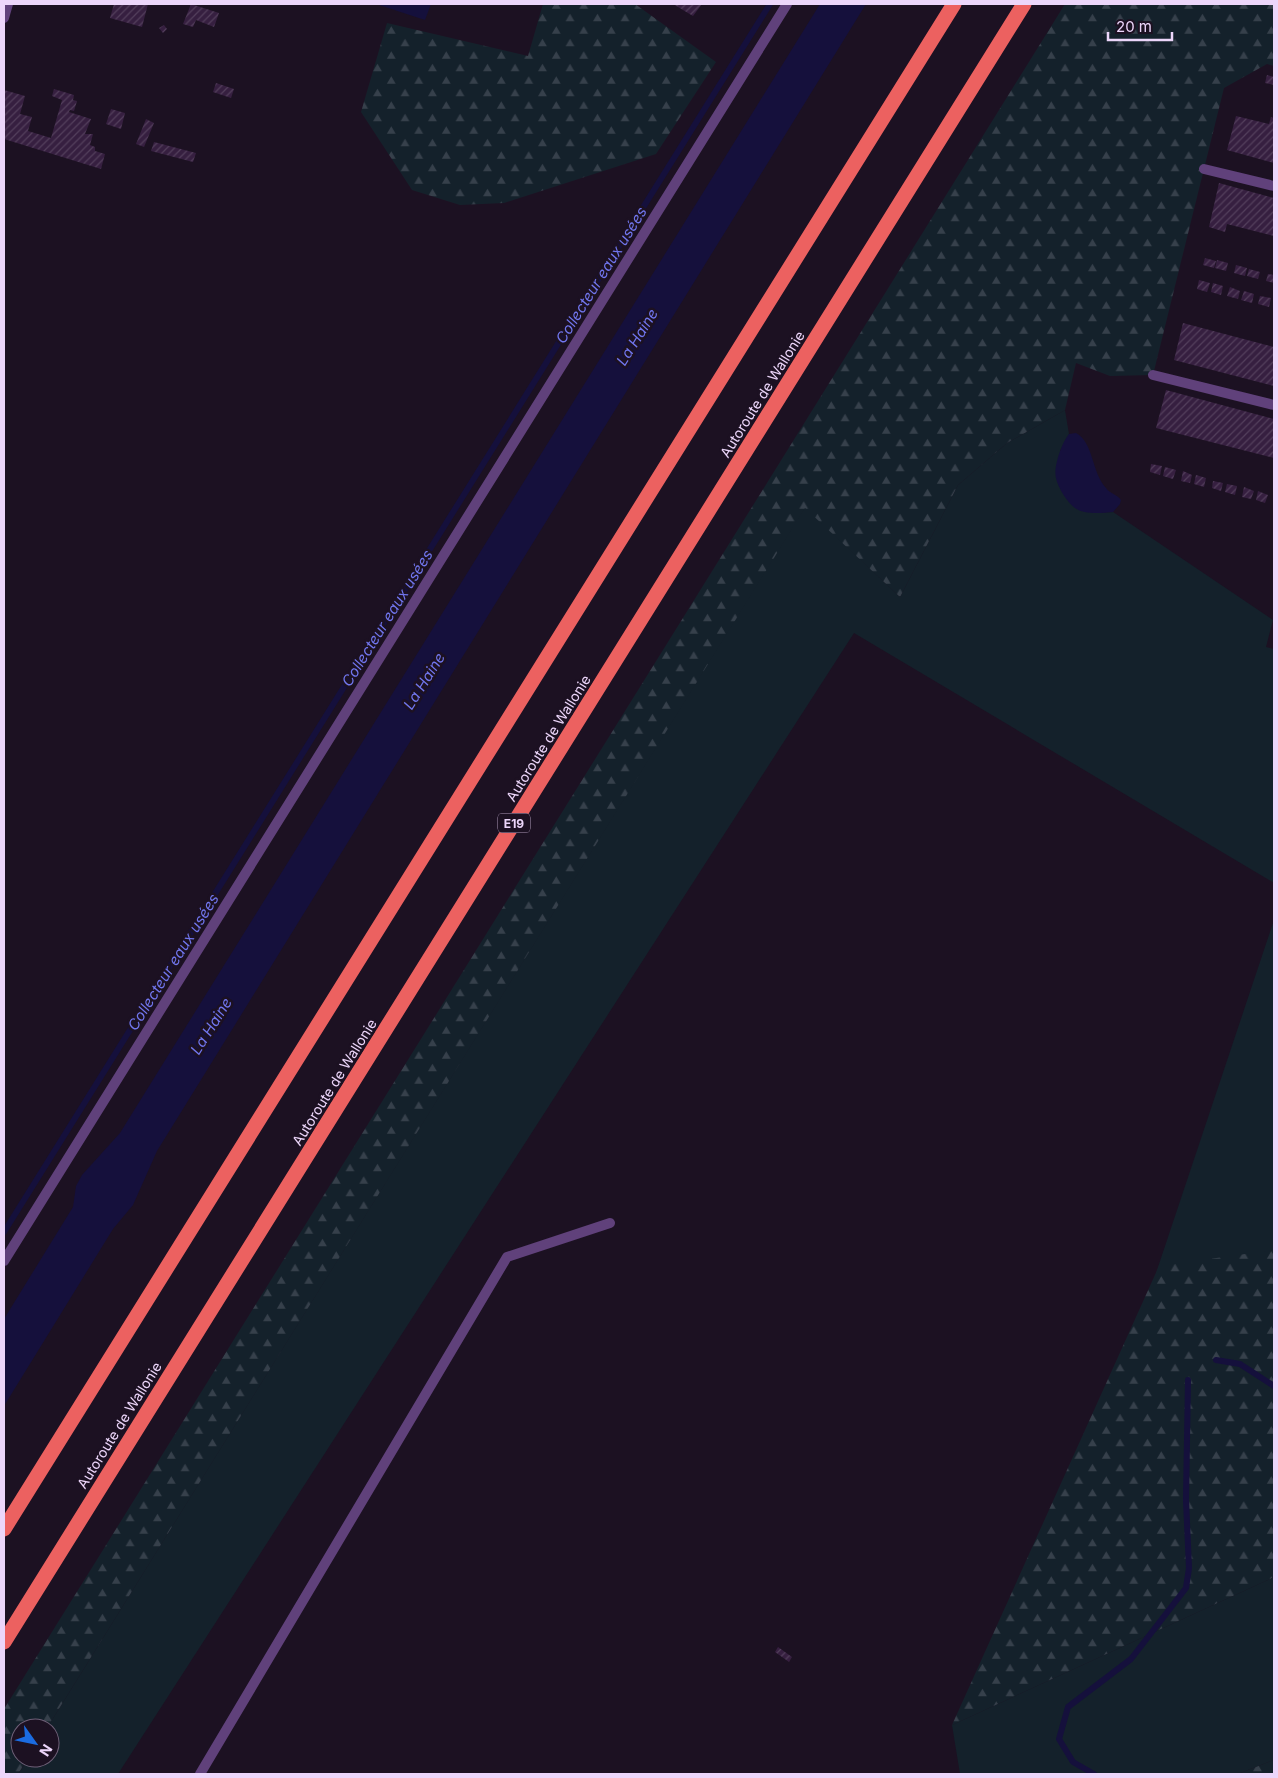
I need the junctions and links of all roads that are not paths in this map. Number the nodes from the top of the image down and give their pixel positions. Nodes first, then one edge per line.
1 (8, 4) edge
2 (787, 4) edge
3 (954, 4) edge
4 (1024, 4) edge
5 (4, 18) edge
6 (1204, 169) dead end
7 (1274, 186) edge
8 (1153, 375) dead end
9 (1274, 405) edge
10 (610, 1223) dead end
11 (4, 1261) edge
12 (4, 1529) edge
13 (4, 1642) edge
14 (200, 1774) edge

1 - 5 street
2 - 11 street
3 - 12 highway
4 - 13 highway, Autoroute de Wallonie / E19
6 - 7 street
8 - 9 street
10 - 14 street

